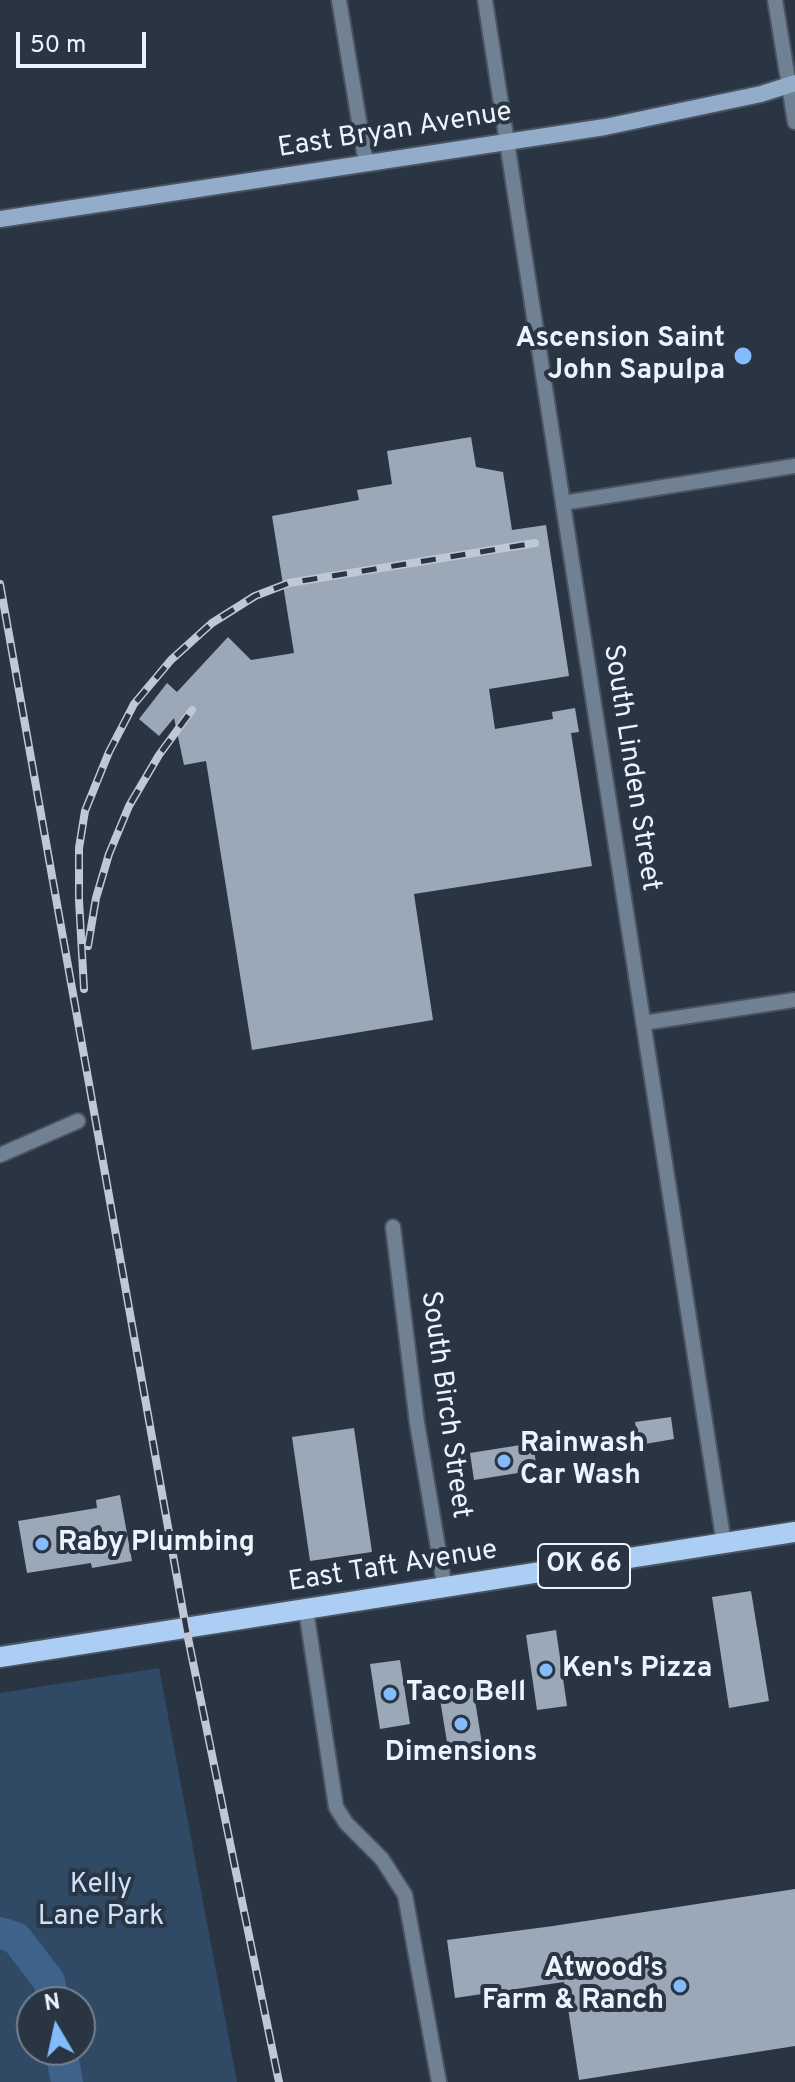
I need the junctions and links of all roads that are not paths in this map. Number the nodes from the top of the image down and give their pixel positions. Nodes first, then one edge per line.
1 (339, 0) edge
2 (485, 0) edge
3 (775, 0) edge
4 (792, 84) edge
5 (795, 122) edge
6 (507, 142) junction
7 (366, 163) junction
8 (0, 219) edge
9 (795, 466) edge
10 (563, 503) junction
11 (795, 1000) edge
12 (643, 1023) junction
13 (78, 1121) dead end
14 (0, 1155) edge
15 (393, 1227) dead end
16 (795, 1532) edge
17 (724, 1544) junction
18 (445, 1589) junction
19 (306, 1610) junction
20 (0, 1657) edge
21 (439, 2082) edge

1 - 7 street
2 - 6 street, South Linden Street
3 - 4 street
4 - 5 street
4 - 6 street, East Bryan Avenue
6 - 7 street, East Bryan Avenue
6 - 10 street, South Linden Street
7 - 8 street, East Bryan Avenue
9 - 10 street
10 - 12 street, South Linden Street
11 - 12 street
12 - 17 street, South Linden Street
13 - 14 street
15 - 18 street, South Birch Street
16 - 17 main road, East Taft Avenue / OK 66
17 - 18 main road, East Taft Avenue / OK 66
18 - 19 main road, East Taft Avenue / OK 66
19 - 20 main road, East Taft Avenue / OK 66
19 - 21 street

